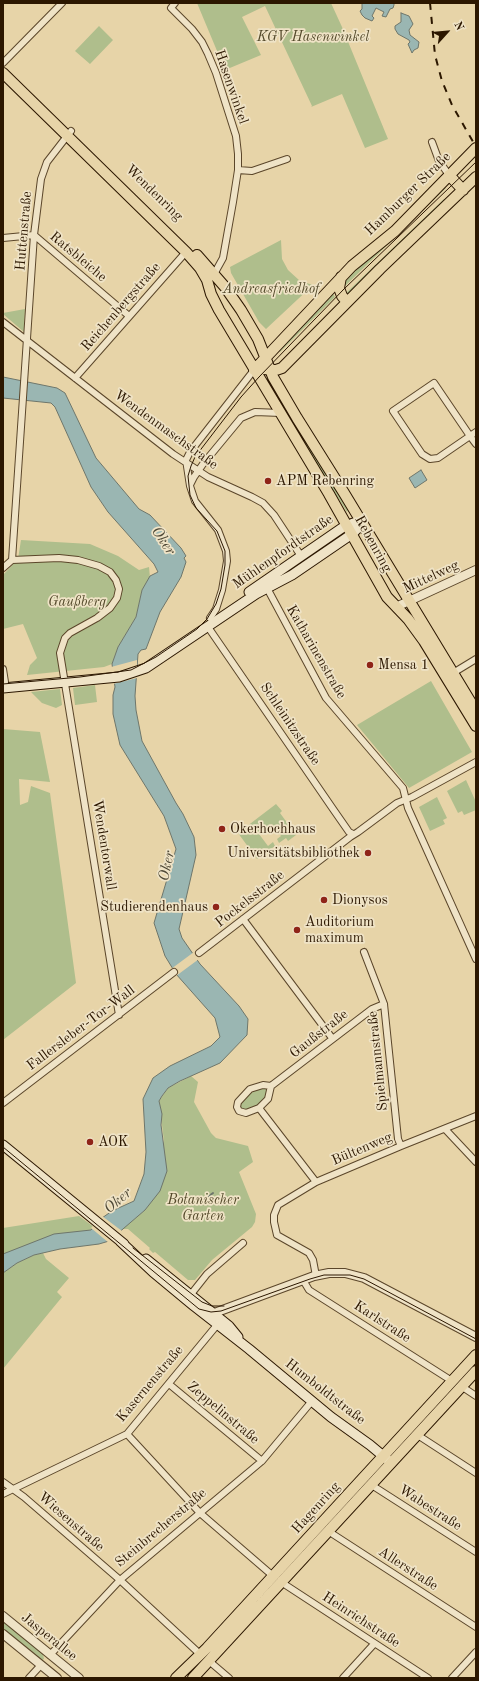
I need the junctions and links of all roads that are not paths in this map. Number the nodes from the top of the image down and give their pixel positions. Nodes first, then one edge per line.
1 (62, 3) edge
2 (175, 3) edge
3 (3, 64) edge
4 (3, 73) edge
5 (69, 133) junction
6 (432, 142) dead end
7 (476, 148) edge
8 (287, 159) dead end
9 (238, 170) junction
10 (449, 175) junction
11 (476, 177) edge
12 (463, 190) junction
13 (34, 236) junction
14 (3, 238) edge
15 (186, 252) junction
16 (342, 276) junction
17 (211, 277) junction
18 (348, 302) junction
19 (129, 316) junction
20 (3, 322) edge
21 (27, 342) junction
22 (266, 356) junction
23 (254, 365) junction
24 (282, 368) junction
25 (75, 378) junction
26 (268, 379) junction
27 (279, 388) junction
28 (281, 413) junction
29 (476, 432) edge
30 (470, 436) junction
31 (476, 444) edge
32 (186, 462) junction
33 (198, 471) junction
34 (190, 486) junction
35 (362, 524) junction
36 (349, 529) junction
37 (301, 556) junction
38 (12, 560) junction
39 (3, 568) edge
40 (476, 570) edge
41 (267, 588) junction
42 (408, 601) junction
43 (396, 607) junction
44 (209, 622) junction
45 (476, 659) edge
46 (3, 669) edge
47 (453, 673) junction
48 (64, 680) junction
49 (4, 685) edge
50 (476, 711) edge
51 (476, 726) edge
52 (476, 762) edge
53 (406, 799) junction
54 (353, 834) junction
55 (243, 919) junction
56 (364, 952) dead end
57 (199, 953) dead end
58 (476, 959) edge
59 (174, 972) dead end
60 (384, 1004) junction
61 (119, 1015) junction
62 (332, 1038) junction
63 (271, 1086) junction
64 (3, 1103) edge
65 (259, 1108) junction
66 (476, 1116) edge
67 (445, 1129) junction
68 (3, 1145) edge
69 (401, 1146) junction
70 (476, 1162) edge
71 (316, 1182) junction
72 (243, 1243) dead end
73 (316, 1276) junction
74 (303, 1280) junction
75 (188, 1297) junction
76 (214, 1318) junction
77 (476, 1337) edge
78 (476, 1355) edge
79 (476, 1371) edge
80 (169, 1384) junction
81 (456, 1384) junction
82 (476, 1396) edge
83 (312, 1401) junction
84 (127, 1434) junction
85 (416, 1434) junction
86 (387, 1459) junction
87 (262, 1461) junction
88 (476, 1473) edge
89 (3, 1482) edge
90 (370, 1484) junction
91 (14, 1490) junction
92 (3, 1494) edge
93 (200, 1513) junction
94 (328, 1531) junction
95 (476, 1552) edge
96 (273, 1576) junction
97 (120, 1580) junction
98 (281, 1582) junction
99 (3, 1616) edge
100 (476, 1627) edge
101 (3, 1634) edge
102 (374, 1644) junction
103 (476, 1652) edge
104 (50, 1655) junction
105 (205, 1658) junction
106 (41, 1665) junction
107 (29, 1678) edge
108 (57, 1678) edge
109 (79, 1678) edge
110 (176, 1678) edge
111 (193, 1678) edge
112 (230, 1678) edge
113 (343, 1678) edge
114 (428, 1678) edge
115 (452, 1678) edge

1 - 3 street
2 - 9 street, Hasenwinkel
3 - 5 main road, Wendenring
4 - 5 main road, Wendenring
5 - 13 street, Huttenstraße
5 - 15 main road, Wendenring
5 - 17 main road, Wendenring
6 - 10 street
7 - 10 main road, Hamburger Straße
8 - 9 street
9 - 17 street, Hasenwinkel
10 - 12 main road
10 - 16 main road, Hamburger Straße
11 - 12 main road
12 - 18 main road
13 - 14 street, Ratsbleiche
13 - 19 street, Ratsbleiche
13 - 21 street, Huttenstraße
15 - 17 main road, Wendenring
15 - 19 street, Reichenbergstraße
16 - 18 main road
16 - 22 main road, Hamburger Straße
17 - 22 main road, Wendenring
17 - 23 main road, Wendenring
18 - 24 main road
19 - 25 street, Reichenbergstraße
20 - 21 street, Wendenmaschstraße
21 - 25 street, Wendenmaschstraße
21 - 38 street, Huttenstraße
22 - 23 main road, Hamburger Straße
22 - 26 main road, Rebenring
23 - 26 main road
23 - 26 main road, Rebenring
23 - 32 street
24 - 26 main road
24 - 27 main road
25 - 32 street, Wendenmaschstraße
26 - 27 main road, Rebenring
26 - 28 main road, Rebenring
27 - 35 main road, Rebenring
28 - 33 street
28 - 36 main road, Rebenring
29 - 30 street
30 - 30 street
30 - 31 street
32 - 33 street, Wendenmaschstraße
32 - 34 street
33 - 34 street
33 - 37 street, Wendenmaschstraße
34 - 44 street
35 - 36 main road, Mühlenpfordtstraße
35 - 42 main road, Rebenring
36 - 37 main road, Mühlenpfordtstraße
36 - 41 main road, Mühlenpfordtstraße
36 - 43 main road, Rebenring
37 - 44 main road, Mühlenpfordtstraße
38 - 39 street
38 - 48 street, Wendentorwall
40 - 42 street, Mittelweg
41 - 44 main road, Mühlenpfordtstraße
41 - 53 street, Katharinenstraße
42 - 43 street, Mittelweg
42 - 47 main road, Rebenring
43 - 51 main road, Rebenring
44 - 48 main road, Mühlenpfordtstraße
44 - 54 street, Schleinitzstraße
45 - 47 street
46 - 49 street
47 - 50 main road, Rebenring
48 - 49 main road, Mühlenpfordtstraße
48 - 61 street, Wendentorwall
52 - 53 street, Pockelsstraße
53 - 54 street, Pockelsstraße
53 - 58 street, Katharinenstraße
54 - 55 street, Pockelsstraße
55 - 57 street, Pockelsstraße
55 - 62 street
56 - 60 street, Spielmannstraße
59 - 61 street, Fallersleber-Tor-Wall
60 - 62 street, Gaußstraße
60 - 69 street, Spielmannstraße
61 - 64 street, Fallersleber-Tor-Wall
62 - 63 street, Gaußstraße
63 - 65 street, Gaußstraße
63 - 65 street
65 - 71 street
66 - 67 street, Bültenweg
67 - 69 street, Bültenweg
67 - 70 street
68 - 75 main road, Humboldtstraße
69 - 71 street, Bültenweg
71 - 73 street, Bültenweg
72 - 75 street
73 - 74 street
73 - 77 street
74 - 76 street
74 - 81 street, Karlstraße
75 - 76 main road, Humboldtstraße
76 - 80 street, Kasernenstraße
76 - 83 main road, Humboldtstraße
78 - 81 main road, Hagenring
79 - 81 main road, Hagenring
80 - 84 street, Kasernenstraße
80 - 87 street, Zeppelinstraße
81 - 82 street, Karlstraße
81 - 85 main road, Hagenring
81 - 86 main road, Hagenring
83 - 86 main road, Humboldtstraße
83 - 87 street, Steinbrecherstraße
84 - 91 street, Kasernenstraße
84 - 93 street
85 - 86 main road, Hagenring
85 - 88 street
86 - 90 main road, Hagenring
86 - 96 main road, Hagenring
87 - 93 street, Steinbrecherstraße
89 - 91 street, Wiesenstraße
90 - 94 main road, Hagenring
90 - 95 street, Wabestraße
91 - 92 street, Kasernenstraße
91 - 97 street, Wiesenstraße
93 - 96 street
93 - 97 street, Steinbrecherstraße
94 - 98 main road, Hagenring
94 - 100 street, Allerstraße
96 - 105 main road, Hagenring
97 - 104 street, Steinbrecherstraße
97 - 105 street, Wiesenstraße
98 - 102 street, Heinrichstraße
98 - 105 main road, Hagenring
99 - 104 street, Jasperallee
101 - 106 street, Jasperallee
102 - 113 street
102 - 114 street, Heinrichstraße
103 - 115 street
104 - 106 street, Steinbrecherstraße
104 - 109 street, Jasperallee
105 - 110 main road, Hagenring
105 - 111 main road, Hagenring
105 - 112 street, Wiesenstraße
106 - 107 street, Steinbrecherstraße
106 - 108 street, Jasperallee

